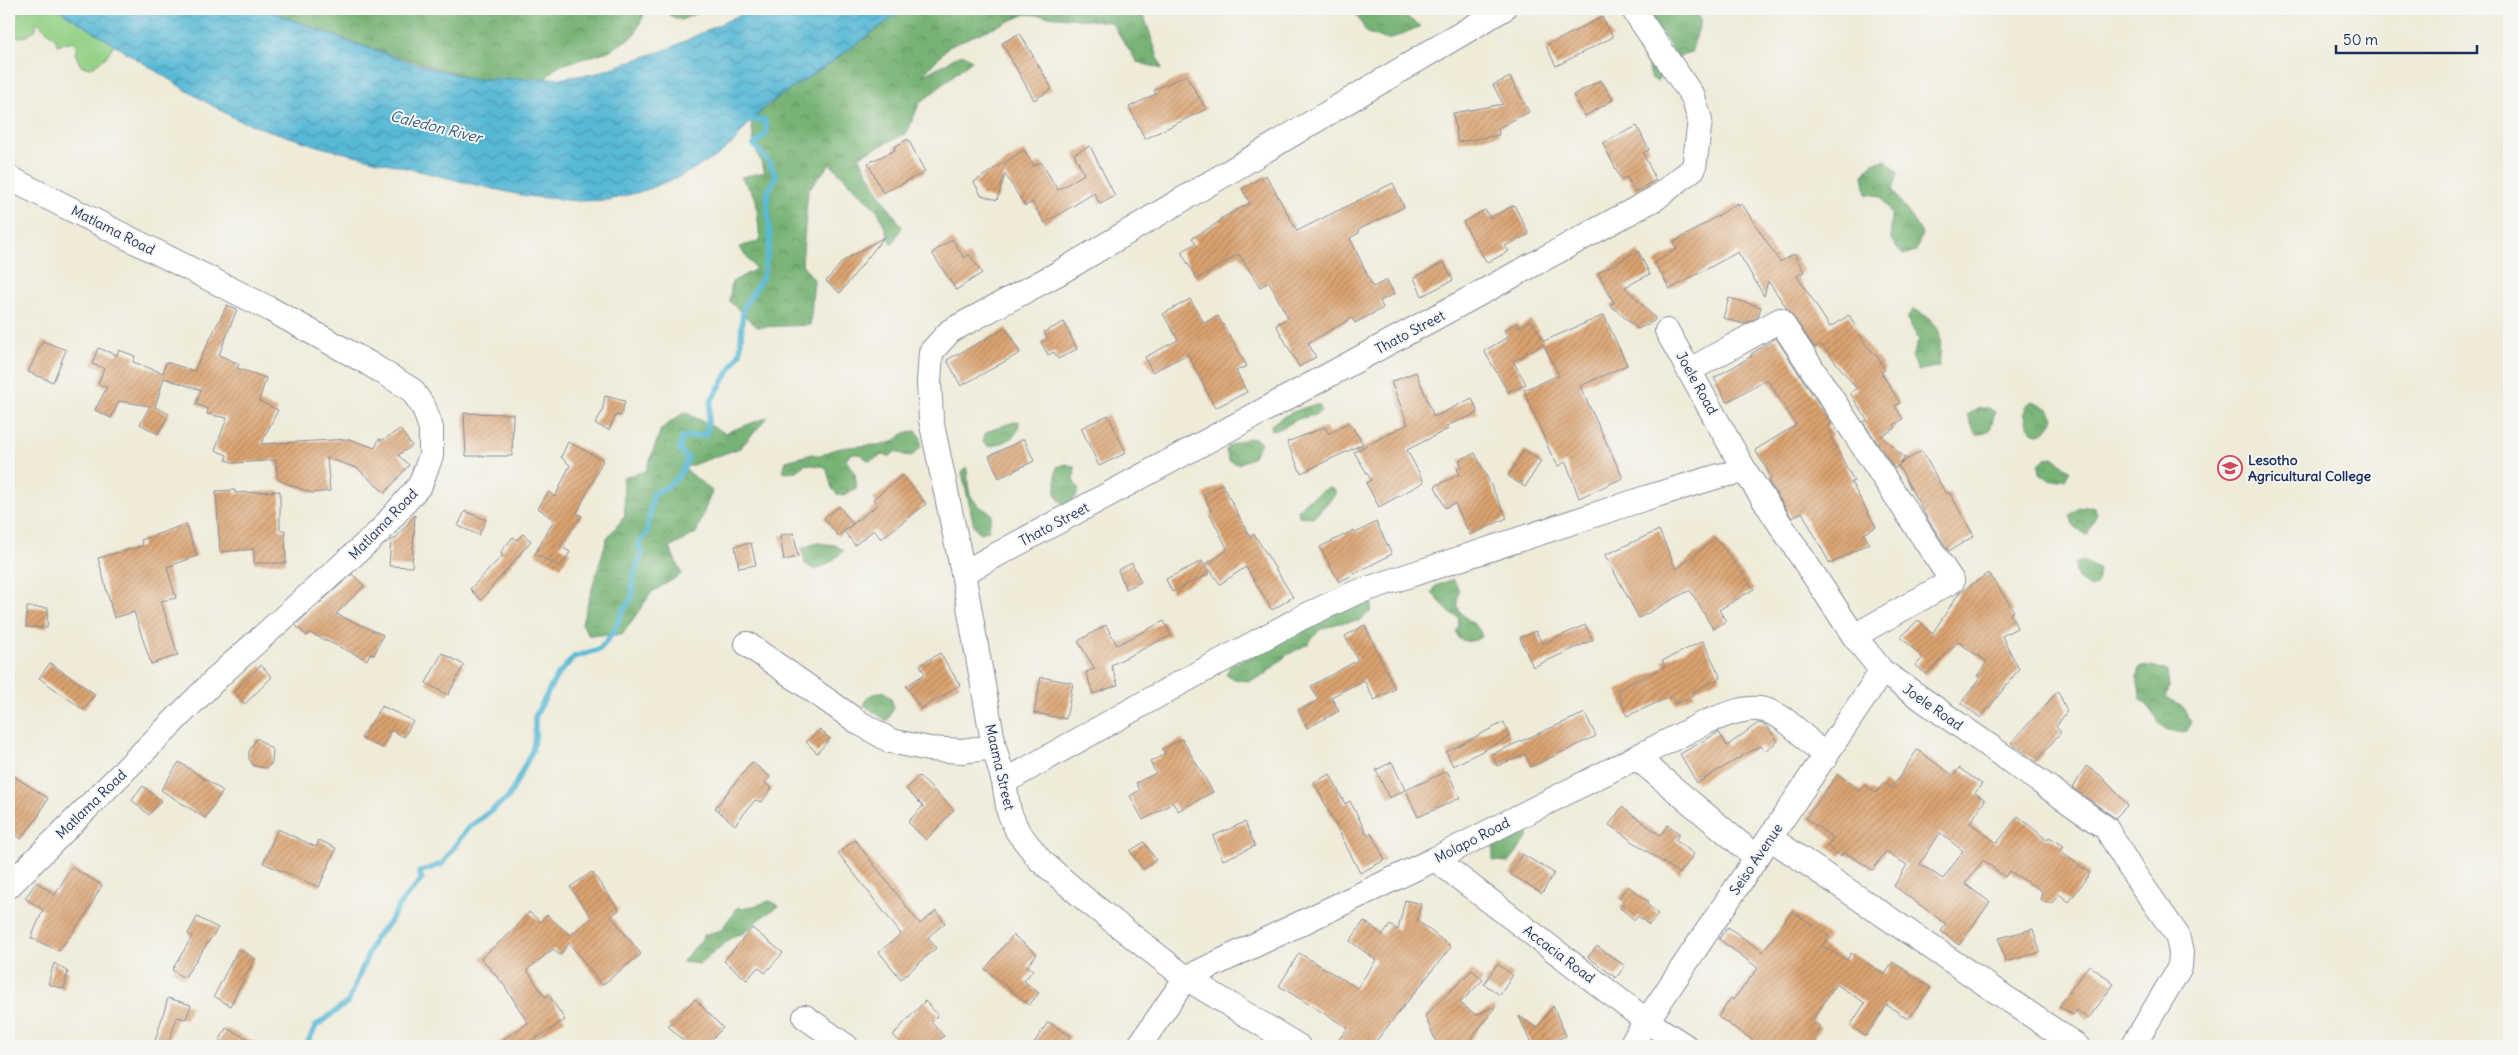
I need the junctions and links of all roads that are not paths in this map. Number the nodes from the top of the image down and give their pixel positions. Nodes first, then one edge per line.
1 (1503, 9) edge
2 (1633, 9) edge
3 (9, 178) edge
4 (1667, 331) dead end
5 (1690, 370) junction
6 (1746, 471) junction
7 (963, 573) junction
8 (1854, 636) junction
9 (747, 644) dead end
10 (1882, 671) junction
11 (994, 747) junction
12 (1826, 757) junction
13 (1636, 758) junction
14 (1004, 782) junction
15 (1770, 838) junction
16 (1756, 857) junction
17 (1435, 859) junction
18 (9, 886) edge
19 (1186, 978) junction
20 (806, 1017) dead end
21 (1648, 1022) junction
22 (846, 1046) edge
23 (1139, 1046) edge
24 (1298, 1046) edge
25 (1630, 1046) edge
26 (1685, 1046) edge
27 (2077, 1046) edge
28 (2133, 1046) edge

1 - 7 street, Maama Street
2 - 7 street, Thato Street
3 - 18 street, Matlama Road
4 - 5 street, Joele Road
5 - 6 street, Joele Road
5 - 8 street
6 - 8 street, Joele Road
6 - 14 street
7 - 11 street, Maama Street
8 - 10 street, Joele Road
9 - 11 street
10 - 12 street, Seiso Avenue
10 - 28 street, Joele Road
11 - 14 street, Maama Street
12 - 13 street, Molapo Road
12 - 15 street, Seiso Avenue
13 - 16 street
13 - 17 street, Molapo Road
14 - 19 street, Maama Street
15 - 16 street, Seiso Avenue
15 - 27 street
16 - 21 street, Seiso Avenue
17 - 19 street, Molapo Road
17 - 21 street, Accacia Road
19 - 23 street, Molapo Road
19 - 24 street, Maama Street
20 - 22 street
21 - 25 street, Seiso Avenue
21 - 26 street, Accacia Road

